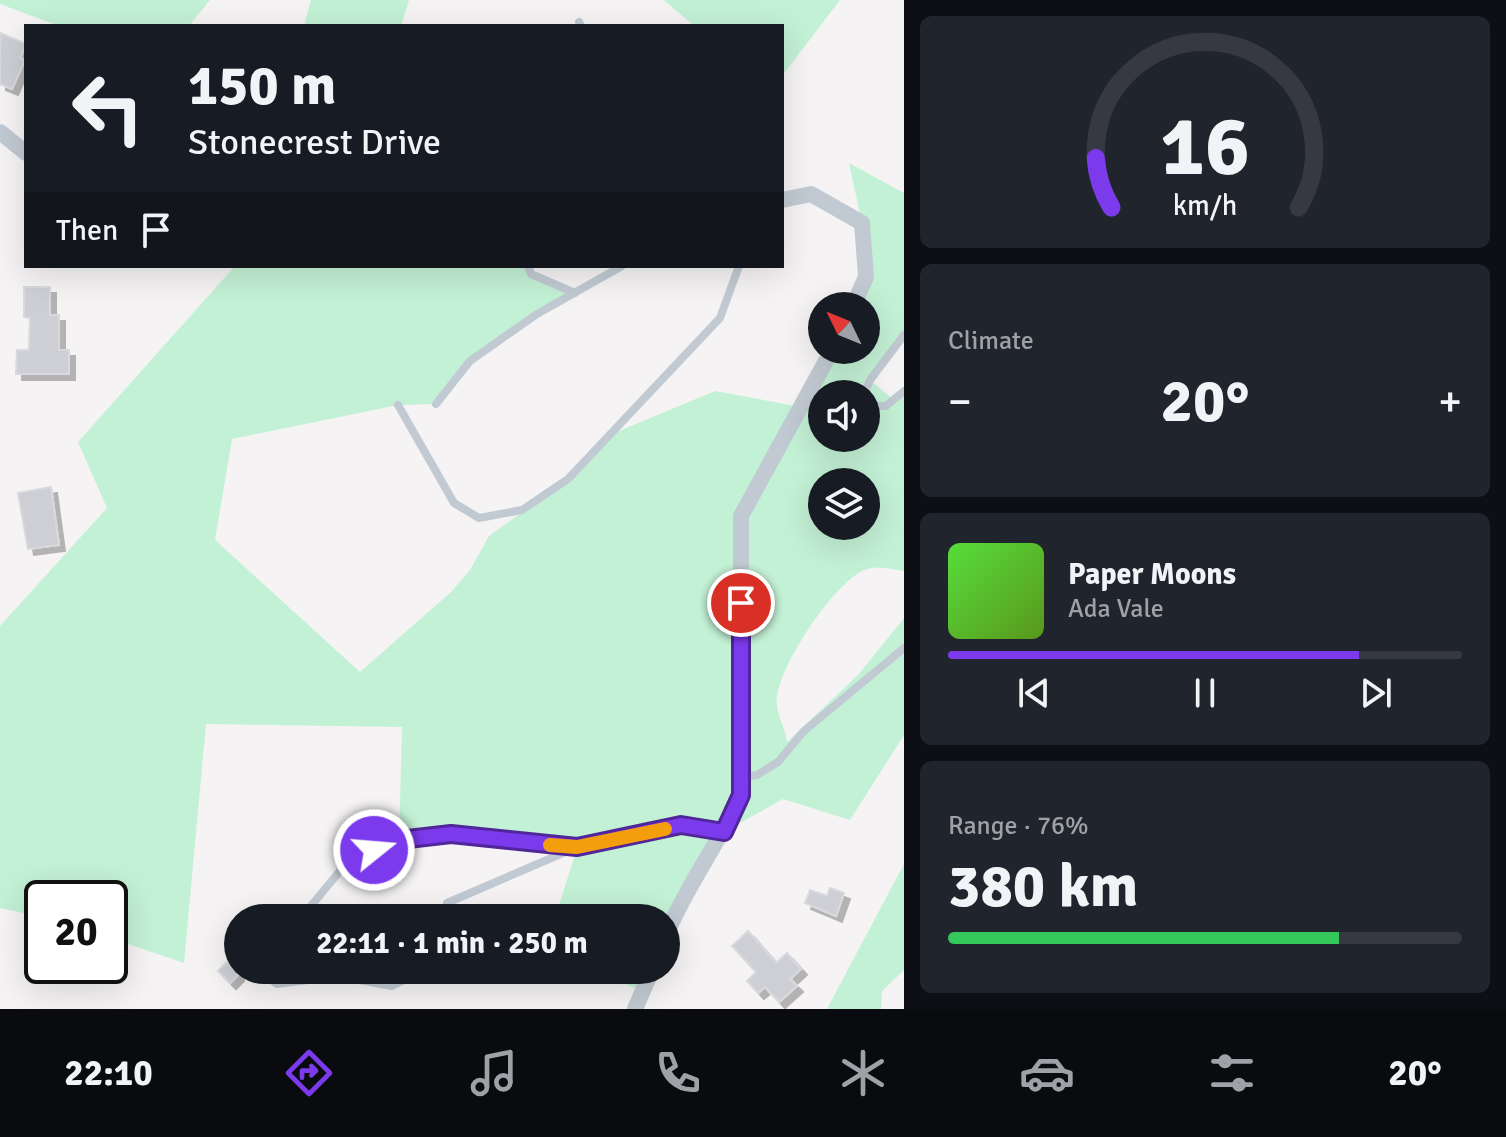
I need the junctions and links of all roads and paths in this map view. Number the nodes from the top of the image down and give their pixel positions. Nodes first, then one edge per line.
1 (0, 132) edge
2 (24, 151) edge
3 (784, 200) edge
4 (529, 268) edge
5 (619, 268) edge
6 (738, 268) edge
7 (859, 292) edge
8 (575, 293) junction
9 (904, 335) edge
10 (824, 364) edge
11 (870, 380) edge
12 (904, 391) edge
13 (436, 404) dead end
14 (398, 405) dead end
15 (880, 406) edge
16 (904, 648) edge
17 (742, 777) junction
18 (724, 832) junction
19 (577, 847) junction
20 (313, 904) edge
21 (447, 904) edge
22 (679, 904) edge
23 (646, 984) edge
24 (635, 1009) edge

1 - 2 street
3 - 7 street
4 - 8 lane
5 - 8 lane
6 - 14 lane
8 - 13 lane
9 - 11 lane
10 - 17 street
12 - 15 lane
16 - 17 lane
17 - 18 street
18 - 19 lane
18 - 22 street
19 - 20 lane
19 - 21 lane
23 - 24 street

